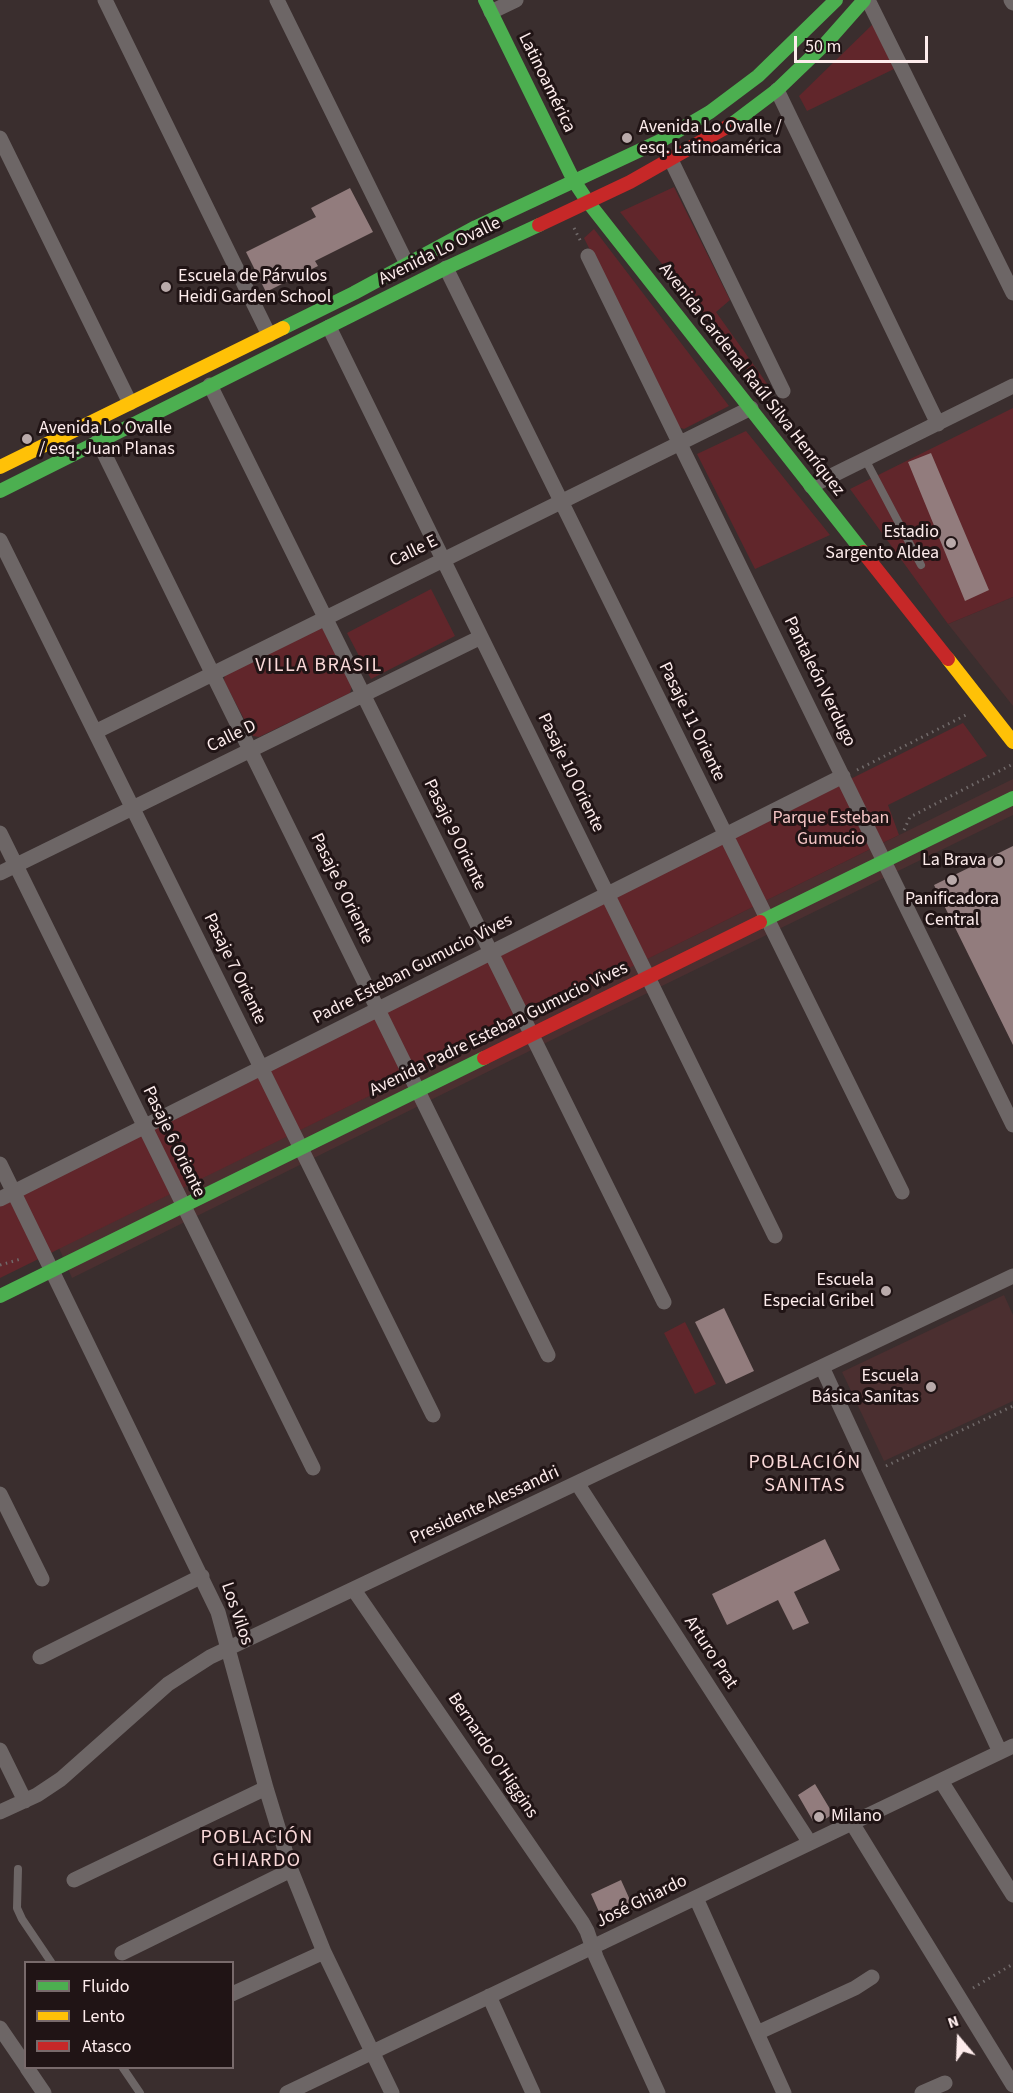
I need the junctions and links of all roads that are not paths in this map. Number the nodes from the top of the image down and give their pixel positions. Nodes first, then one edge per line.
1 (105, 0) edge
2 (277, 0) edge
3 (516, 0) edge
4 (836, 0) edge
5 (866, 0) edge
6 (488, 6) edge
7 (777, 90) junction
8 (0, 138) edge
9 (671, 160) junction
10 (573, 181) junction
11 (588, 202) junction
12 (588, 256) dead end
13 (407, 264) junction
14 (446, 268) junction
15 (1013, 293) edge
16 (329, 327) junction
17 (269, 335) junction
18 (210, 385) junction
19 (1013, 386) edge
20 (783, 391) dead end
21 (130, 403) junction
22 (751, 408) junction
23 (938, 424) junction
24 (98, 441) junction
25 (679, 442) junction
26 (865, 459) junction
27 (0, 467) edge
28 (811, 486) junction
29 (0, 491) edge
30 (561, 501) junction
31 (0, 540) edge
32 (443, 559) junction
33 (921, 565) dead end
34 (325, 618) junction
35 (481, 637) junction
36 (213, 673) junction
37 (363, 694) junction
38 (95, 732) junction
39 (1013, 742) edge
40 (250, 750) junction
41 (843, 776) junction
42 (1013, 798) edge
43 (133, 807) junction
44 (0, 833) edge
45 (725, 835) junction
46 (885, 861) junction
47 (16, 865) junction
48 (0, 873) edge
49 (608, 894) junction
50 (767, 919) junction
51 (490, 953) junction
52 (648, 977) junction
53 (378, 1009) junction
54 (530, 1035) junction
55 (262, 1068) junction
56 (418, 1090) junction
57 (1012, 1122) edge
58 (144, 1127) junction
59 (301, 1148) junction
60 (0, 1164) edge
61 (902, 1192) dead end
62 (7, 1195) edge
63 (182, 1206) junction
64 (775, 1236) dead end
65 (52, 1270) junction
66 (1013, 1276) edge
67 (0, 1296) edge
68 (664, 1302) dead end
69 (548, 1355) dead end
70 (822, 1367) junction
71 (433, 1415) dead end
72 (313, 1468) dead end
73 (577, 1484) junction
74 (0, 1494) edge
75 (202, 1576) junction
76 (42, 1579) dead end
77 (354, 1590) junction
78 (228, 1649) junction
79 (40, 1657) dead end
80 (1006, 1749) edge
81 (0, 1750) edge
82 (941, 1781) junction
83 (266, 1788) junction
84 (25, 1801) junction
85 (0, 1812) edge
86 (852, 1823) junction
87 (810, 1843) junction
88 (18, 1869) dead end
89 (291, 1870) junction
90 (74, 1880) dead end
91 (1013, 1895) edge
92 (696, 1898) junction
93 (593, 1947) junction
94 (324, 1952) junction
95 (122, 1953) dead end
96 (50, 1961) edge
97 (872, 1977) dead end
98 (234, 1993) edge
99 (489, 1996) junction
100 (0, 2028) edge
101 (757, 2033) junction
102 (373, 2052) junction
103 (24, 2064) edge
104 (27, 2069) edge
105 (124, 2069) edge
106 (945, 2083) dead end
107 (1013, 2085) edge
108 (44, 2093) edge
109 (140, 2093) edge
110 (287, 2093) edge
111 (392, 2093) edge
112 (533, 2093) edge
113 (658, 2093) edge
114 (784, 2093) edge
115 (922, 2093) edge

1 - 17 street
2 - 13 street
3 - 6 street
4 - 10 main road, Avenida Lo Ovalle
5 - 7 main road, Avenida Lo Ovalle
5 - 15 street
6 - 10 main road, Latinoamérica
7 - 9 main road, Avenida Lo Ovalle
7 - 23 street
8 - 21 street
9 - 11 main road, Avenida Lo Ovalle
9 - 20 street
10 - 11 main road, Avenida Cardenal Raúl Silva Henríquez
10 - 13 main road, Avenida Lo Ovalle
11 - 14 main road, Avenida Lo Ovalle
11 - 22 main road, Avenida Cardenal Raúl Silva Henríquez
12 - 25 street, Pantaleón Verdugo
13 - 17 main road, Avenida Lo Ovalle
14 - 16 main road, Avenida Lo Ovalle
14 - 30 street, Pasaje 11 Oriente
16 - 18 main road, Avenida Lo Ovalle
16 - 32 street, Pasaje 10 Oriente
17 - 21 main road, Avenida Lo Ovalle
18 - 24 main road, Avenida Lo Ovalle
18 - 34 street, Pasaje 9 Oriente
19 - 23 street
21 - 27 main road, Avenida Lo Ovalle
22 - 25 street, Calle E
22 - 28 main road, Avenida Cardenal Raúl Silva Henríquez
23 - 26 street
24 - 29 main road, Avenida Lo Ovalle
24 - 36 street, Pasaje 8 Oriente
25 - 30 street, Calle E
25 - 41 street, Pantaleón Verdugo
26 - 28 street
26 - 33 lane
28 - 39 main road, Avenida Cardenal Raúl Silva Henríquez
30 - 32 street, Calle E
30 - 45 street, Pasaje 11 Oriente
31 - 38 street, Pasaje 7 Oriente
32 - 34 street, Calle E
32 - 35 street, Pasaje 10 Oriente
34 - 36 street, Calle E
34 - 37 street, Pasaje 9 Oriente
35 - 37 street, Calle D
35 - 49 street, Pasaje 10 Oriente
36 - 38 street, Calle E
36 - 40 street, Pasaje 8 Oriente
37 - 40 street, Calle D
37 - 51 street, Pasaje 9 Oriente
38 - 43 street, Pasaje 7 Oriente
40 - 43 street, Calle D
40 - 53 street, Pasaje 8 Oriente
41 - 45 street, Padre Esteban Gumucio Vives
41 - 46 street, Pantaleón Verdugo
42 - 46 main road, Avenida Padre Esteban Gumucio Vives
43 - 47 street, Calle D
43 - 55 street, Pasaje 7 Oriente
44 - 47 street, Pasaje 6 Oriente
45 - 49 street, Padre Esteban Gumucio Vives
45 - 50 street, Pasaje 11 Oriente
46 - 50 main road, Avenida Padre Esteban Gumucio Vives
46 - 57 street, Pantaleón Verdugo
47 - 48 street, Calle D
47 - 58 street, Pasaje 6 Oriente
49 - 51 street, Padre Esteban Gumucio Vives
49 - 52 street, Pasaje 10 Oriente
50 - 52 main road, Avenida Padre Esteban Gumucio Vives
50 - 61 street, Pasaje 11 Oriente
51 - 53 street, Padre Esteban Gumucio Vives
51 - 54 street, Pasaje 9 Oriente
52 - 54 main road, Avenida Padre Esteban Gumucio Vives
52 - 64 street, Pasaje 10 Oriente
53 - 55 street, Padre Esteban Gumucio Vives
53 - 56 street, Pasaje 8 Oriente
54 - 56 main road, Avenida Padre Esteban Gumucio Vives
54 - 68 street, Pasaje 9 Oriente
55 - 58 street, Padre Esteban Gumucio Vives
55 - 59 street, Pasaje 7 Oriente
56 - 59 main road, Avenida Padre Esteban Gumucio Vives
56 - 69 street, Pasaje 8 Oriente
58 - 62 street, Padre Esteban Gumucio Vives
58 - 63 street, Pasaje 6 Oriente
59 - 63 main road, Avenida Padre Esteban Gumucio Vives
59 - 71 street, Pasaje 7 Oriente
60 - 62 street, Los Vilos
62 - 65 street, Los Vilos
63 - 65 main road, Avenida Padre Esteban Gumucio Vives
63 - 72 street, Pasaje 6 Oriente
65 - 67 main road, Avenida Padre Esteban Gumucio Vives
65 - 75 street, Los Vilos
66 - 70 street, Presidente Alessandri
70 - 73 street, Presidente Alessandri
70 - 80 street
73 - 77 street, Presidente Alessandri
73 - 87 street, Arturo Prat
74 - 76 street
75 - 78 street, Los Vilos
75 - 79 street
77 - 78 street, Presidente Alessandri
77 - 93 street, Bernardo O'Higgins
78 - 83 street, Los Vilos
78 - 84 street, Presidente Alessandri
80 - 82 street, José Ghiardo
81 - 84 street
82 - 86 street, José Ghiardo
82 - 91 street
83 - 89 street, Los Vilos
83 - 90 street
84 - 85 street, Presidente Alessandri
86 - 87 street, José Ghiardo
86 - 107 street
87 - 92 street, José Ghiardo
88 - 96 lane
89 - 94 street, Los Vilos
89 - 95 street
92 - 93 street, José Ghiardo
92 - 101 street
93 - 99 street, José Ghiardo
93 - 113 street, Bernardo O'Higgins
94 - 98 street
94 - 102 street, Los Vilos
97 - 101 street
99 - 102 street, José Ghiardo
99 - 112 street
100 - 103 street
101 - 114 street
102 - 110 street, José Ghiardo
102 - 111 street, Los Vilos
104 - 108 street
105 - 109 lane
106 - 115 street

